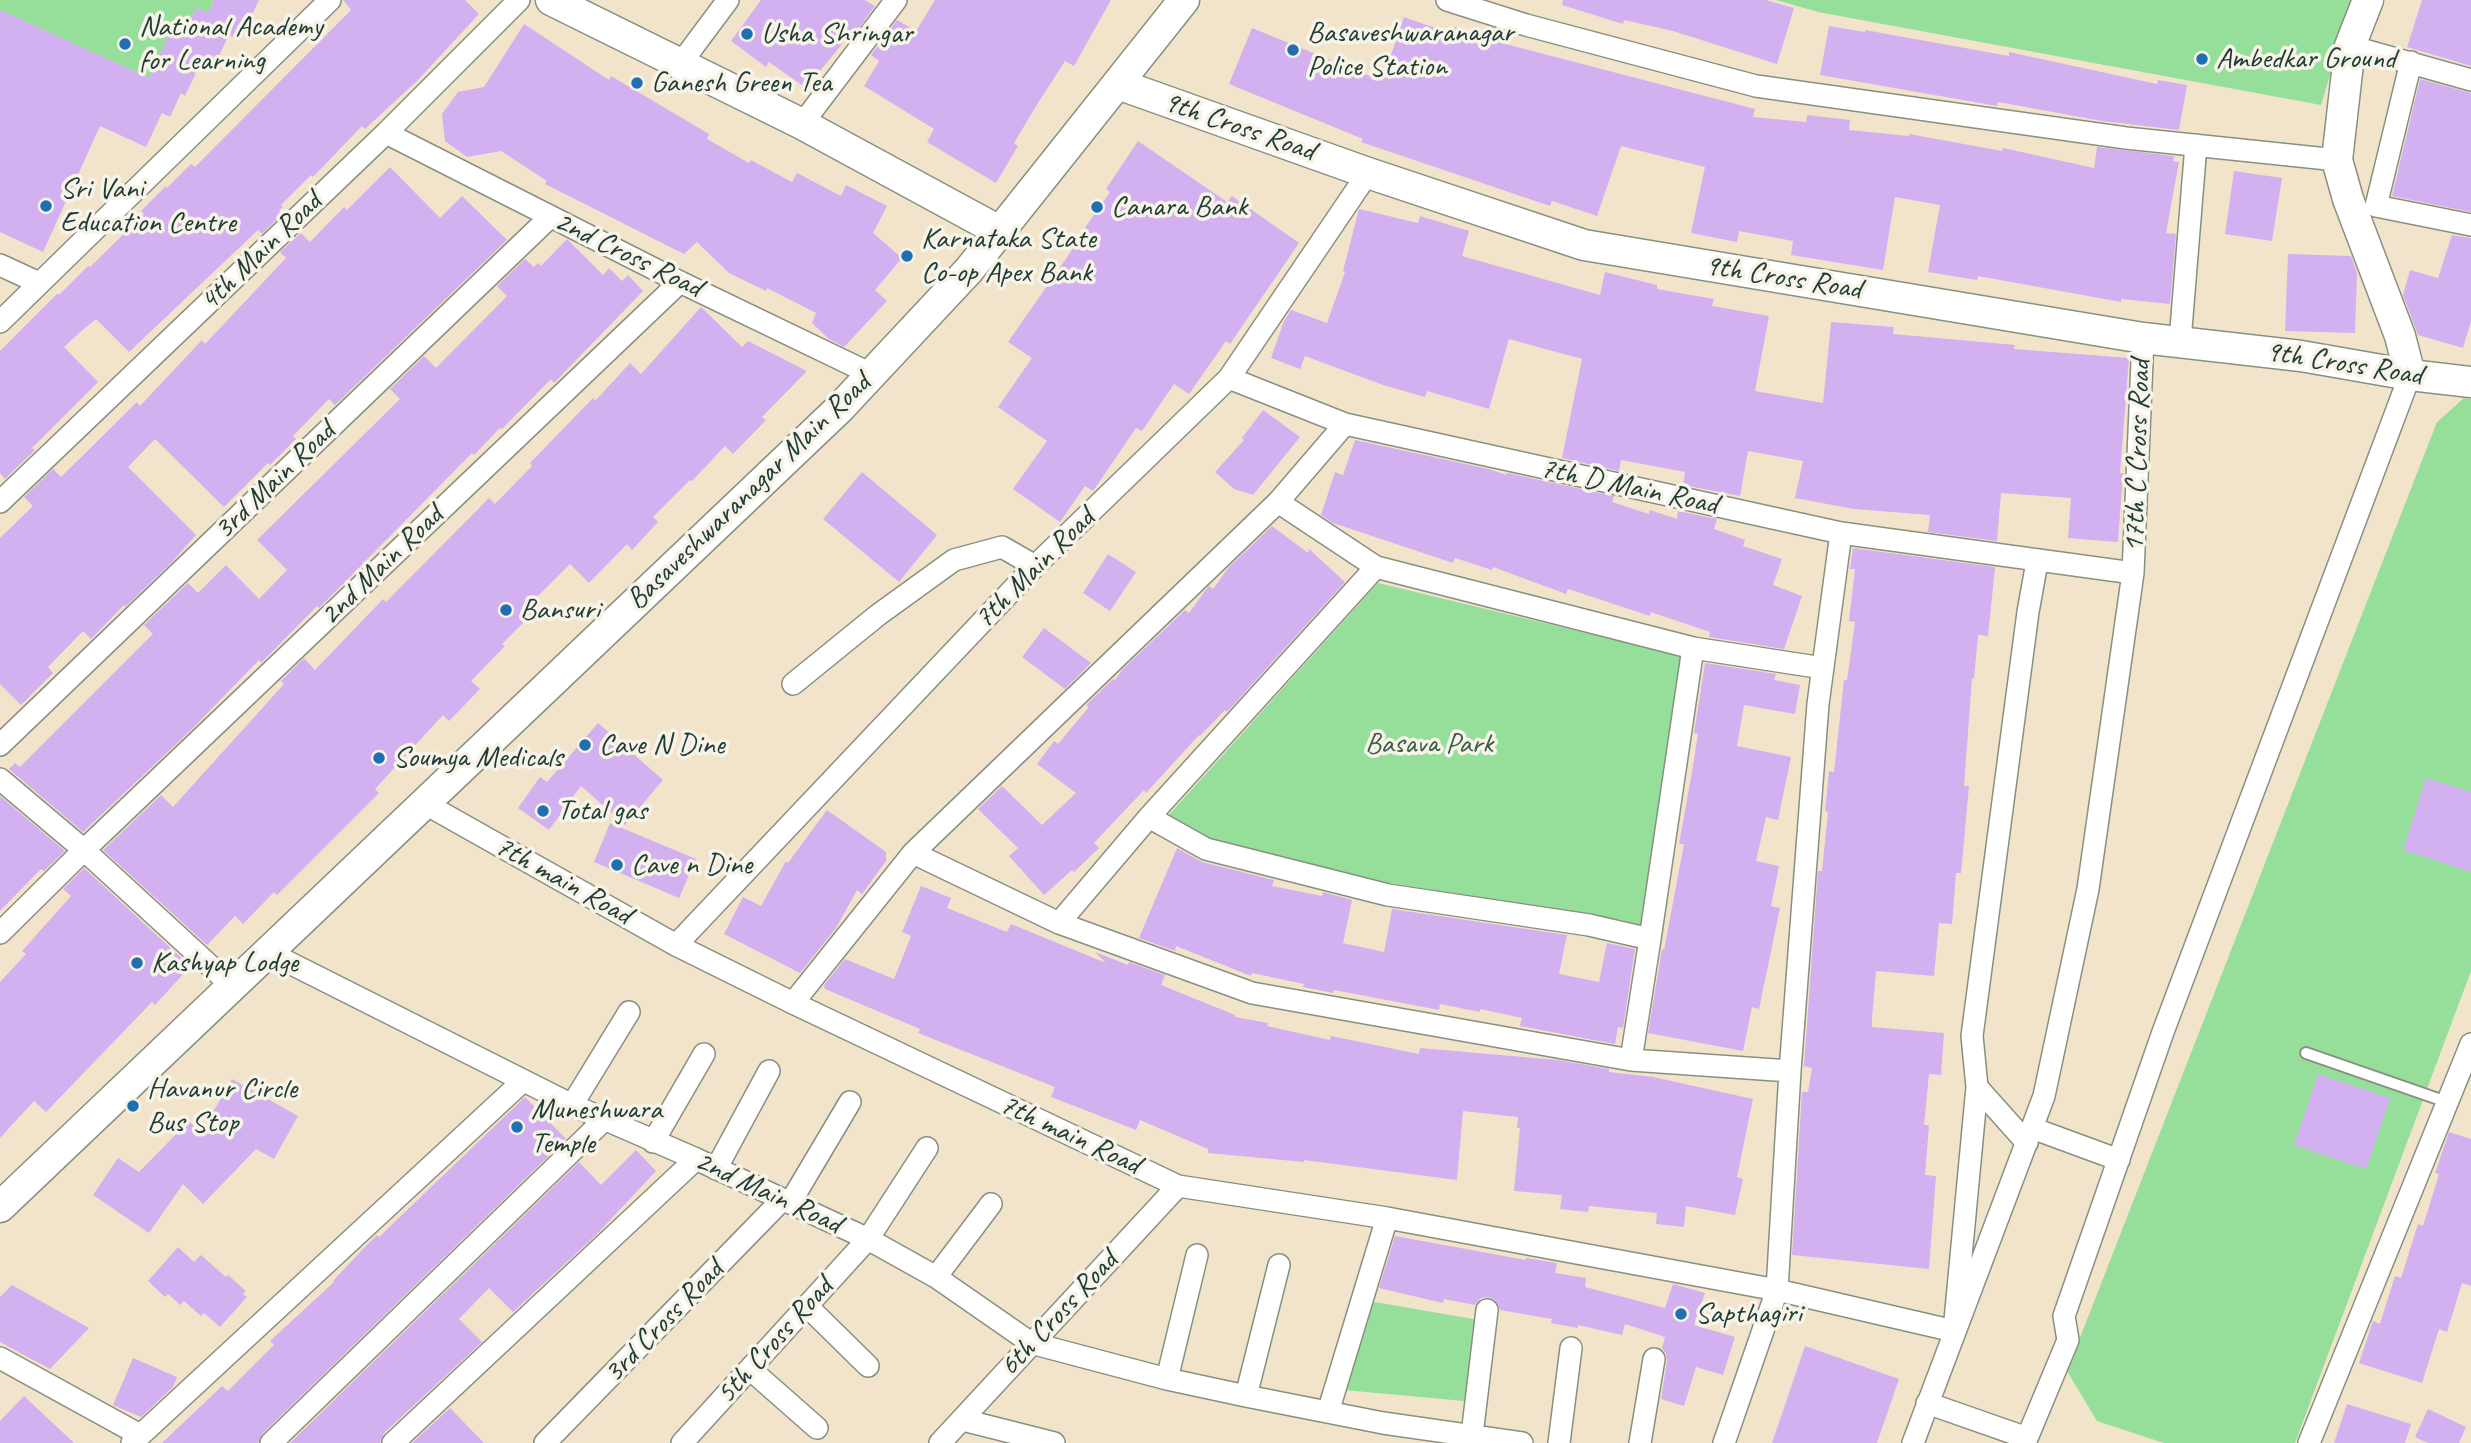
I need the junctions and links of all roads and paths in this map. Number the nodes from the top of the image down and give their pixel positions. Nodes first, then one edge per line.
1 (330, 0) edge
2 (519, 0) edge
3 (551, 0) edge
4 (728, 0) edge
5 (896, 0) edge
6 (1184, 0) edge
7 (1447, 0) edge
8 (2368, 0) edge
9 (2350, 46) junction
10 (2411, 62) junction
11 (681, 63) junction
12 (2471, 80) edge
13 (1118, 84) junction
14 (802, 124) junction
15 (386, 133) junction
16 (2196, 145) junction
17 (2337, 160) junction
18 (1368, 173) junction
19 (550, 217) junction
20 (2471, 225) edge
21 (1001, 232) junction
22 (0, 265) edge
23 (680, 282) junction
24 (39, 284) junction
25 (0, 322) edge
26 (2143, 338) junction
27 (2180, 341) junction
28 (871, 374) junction
29 (2410, 375) junction
30 (1229, 378) junction
31 (2471, 382) edge
32 (1345, 424) junction
33 (0, 502) edge
34 (1278, 502) junction
35 (1840, 533) junction
36 (2037, 562) junction
37 (1035, 566) junction
38 (1376, 567) junction
39 (2133, 573) junction
40 (1693, 648) junction
41 (1823, 668) junction
42 (793, 684) dead end
43 (0, 745) edge
44 (0, 779) edge
45 (424, 803) junction
46 (1149, 817) junction
47 (84, 850) junction
48 (913, 853) junction
49 (1059, 923) junction
50 (0, 933) edge
51 (1650, 939) junction
52 (677, 945) junction
53 (268, 952) junction
54 (231, 985) junction
55 (793, 1003) junction
56 (629, 1012) dead end
57 (2471, 1044) edge
58 (2306, 1053) dead end
59 (704, 1054) dead end
60 (1631, 1060) junction
61 (769, 1071) dead end
62 (1790, 1071) junction
63 (523, 1081) junction
64 (1977, 1087) junction
65 (850, 1102) dead end
66 (2447, 1102) junction
67 (572, 1105) junction
68 (604, 1120) junction
69 (2030, 1135) junction
70 (653, 1142) junction
71 (927, 1148) dead end
72 (696, 1159) junction
73 (2119, 1160) junction
74 (716, 1169) junction
75 (1178, 1186) junction
76 (786, 1201) junction
77 (991, 1204) dead end
78 (0, 1207) edge
79 (1387, 1218) junction
80 (868, 1239) junction
81 (1197, 1255) dead end
82 (1279, 1265) dead end
83 (936, 1277) junction
84 (1777, 1290) junction
85 (807, 1306) junction
86 (1487, 1310) dead end
87 (1954, 1331) junction
88 (1031, 1343) junction
89 (1571, 1348) dead end
90 (0, 1358) edge
91 (1654, 1359) dead end
92 (868, 1366) dead end
93 (750, 1369) junction
94 (1167, 1378) junction
95 (1246, 1396) junction
96 (1927, 1403) junction
97 (1328, 1412) junction
98 (963, 1420) junction
99 (817, 1428) dead end
100 (1380, 1433) edge
101 (1472, 1435) junction
102 (136, 1439) edge
103 (690, 1440) edge
104 (2026, 1440) edge
105 (271, 1443) edge
106 (393, 1443) edge
107 (545, 1443) edge
108 (940, 1443) edge
109 (1054, 1443) edge
110 (1522, 1443) edge
111 (1559, 1443) edge
112 (1640, 1443) edge
113 (1724, 1443) edge
114 (1913, 1443) edge
115 (2309, 1443) edge

1 - 24 street
2 - 15 street, 4th Main Road
3 - 11 street
4 - 11 street
5 - 14 street
6 - 13 street, Basaveshwaranagar Main Road
7 - 16 street
8 - 9 street
9 - 10 street
9 - 17 street
10 - 12 street
10 - 20 street
11 - 14 street
13 - 18 street, 9th Cross Road
13 - 21 street, Basaveshwaranagar Main Road
14 - 21 street
15 - 19 street, 2nd Cross Road
15 - 33 street, 4th Main Road
16 - 17 street
16 - 27 street
17 - 29 street
18 - 26 street, 9th Cross Road
18 - 30 street, 7th Main Road
19 - 23 street, 2nd Cross Road
19 - 43 street, 3rd Main Road
21 - 28 street, Basaveshwaranagar Main Road
22 - 24 street
23 - 28 street, 2nd Cross Road
23 - 47 street, 2nd Main Road
24 - 25 street
26 - 27 street, 9th Cross Road
26 - 39 street, 17th C Cross Road
27 - 29 street, 9th Cross Road
28 - 45 street, Basaveshwaranagar Main Road
29 - 31 street, 9th Cross Road
29 - 73 street
30 - 32 street, 7th D Main Road
30 - 37 street, 7th Main Road
32 - 34 street
32 - 35 street, 7th D Main Road
34 - 38 street
34 - 48 street
35 - 36 street, 7th D Main Road
35 - 41 street
36 - 39 street, 7th D Main Road
36 - 64 street
37 - 42 street
37 - 52 street, 7th Main Road
38 - 40 street
38 - 46 street
39 - 69 street, 17th C Cross Road
40 - 41 street
40 - 51 street
41 - 62 street
44 - 47 street
45 - 52 street, 7th main Road
45 - 53 street, Basaveshwaranagar Main Road
46 - 49 street
46 - 51 street
47 - 50 street, 2nd Main Road
47 - 54 street
48 - 49 street
48 - 55 street
49 - 60 street
51 - 60 street
52 - 55 street, 7th main Road
53 - 54 street, Basaveshwaranagar Main Road
53 - 63 street, 2nd Main Road
54 - 78 street, Basaveshwaranagar Main Road
55 - 75 street, 7th main Road
56 - 67 street
57 - 66 street
58 - 66 lane
59 - 70 street
60 - 62 street
61 - 74 street
62 - 84 street
63 - 67 street, 2nd Main Road
63 - 102 street
64 - 69 street
64 - 87 street
65 - 76 street, 3rd Cross Road
66 - 115 street
67 - 68 street, 2nd Main Road
68 - 70 street, 2nd Main Road
68 - 105 street
69 - 73 street
69 - 87 street, 17th C Cross Road
70 - 72 street, 2nd Main Road
71 - 80 street, 5th Cross Road
72 - 74 street, 2nd Main Road
72 - 106 street
73 - 104 street
74 - 76 street, 2nd Main Road
75 - 79 street, 7th main Road
75 - 88 street, 6th Cross Road
76 - 80 street, 2nd Main Road
76 - 107 street, 3rd Cross Road
77 - 83 street
79 - 84 street, 7th main Road
79 - 97 street
80 - 83 street, 2nd Main Road
80 - 85 street, 5th Cross Road
81 - 94 street
82 - 95 street
83 - 88 street, 2nd Main Road
84 - 87 street, 7th main Road
84 - 113 street
85 - 92 street
85 - 93 street, 5th Cross Road
86 - 101 street
87 - 96 street
88 - 94 street
88 - 98 street, 6th Cross Road
89 - 111 street
90 - 102 street
91 - 112 street
93 - 99 street
93 - 103 street, 5th Cross Road
94 - 95 street
95 - 97 street
96 - 104 street
96 - 114 street
97 - 100 street
98 - 108 street, 6th Cross Road
98 - 109 street
100 - 101 street
101 - 110 street

